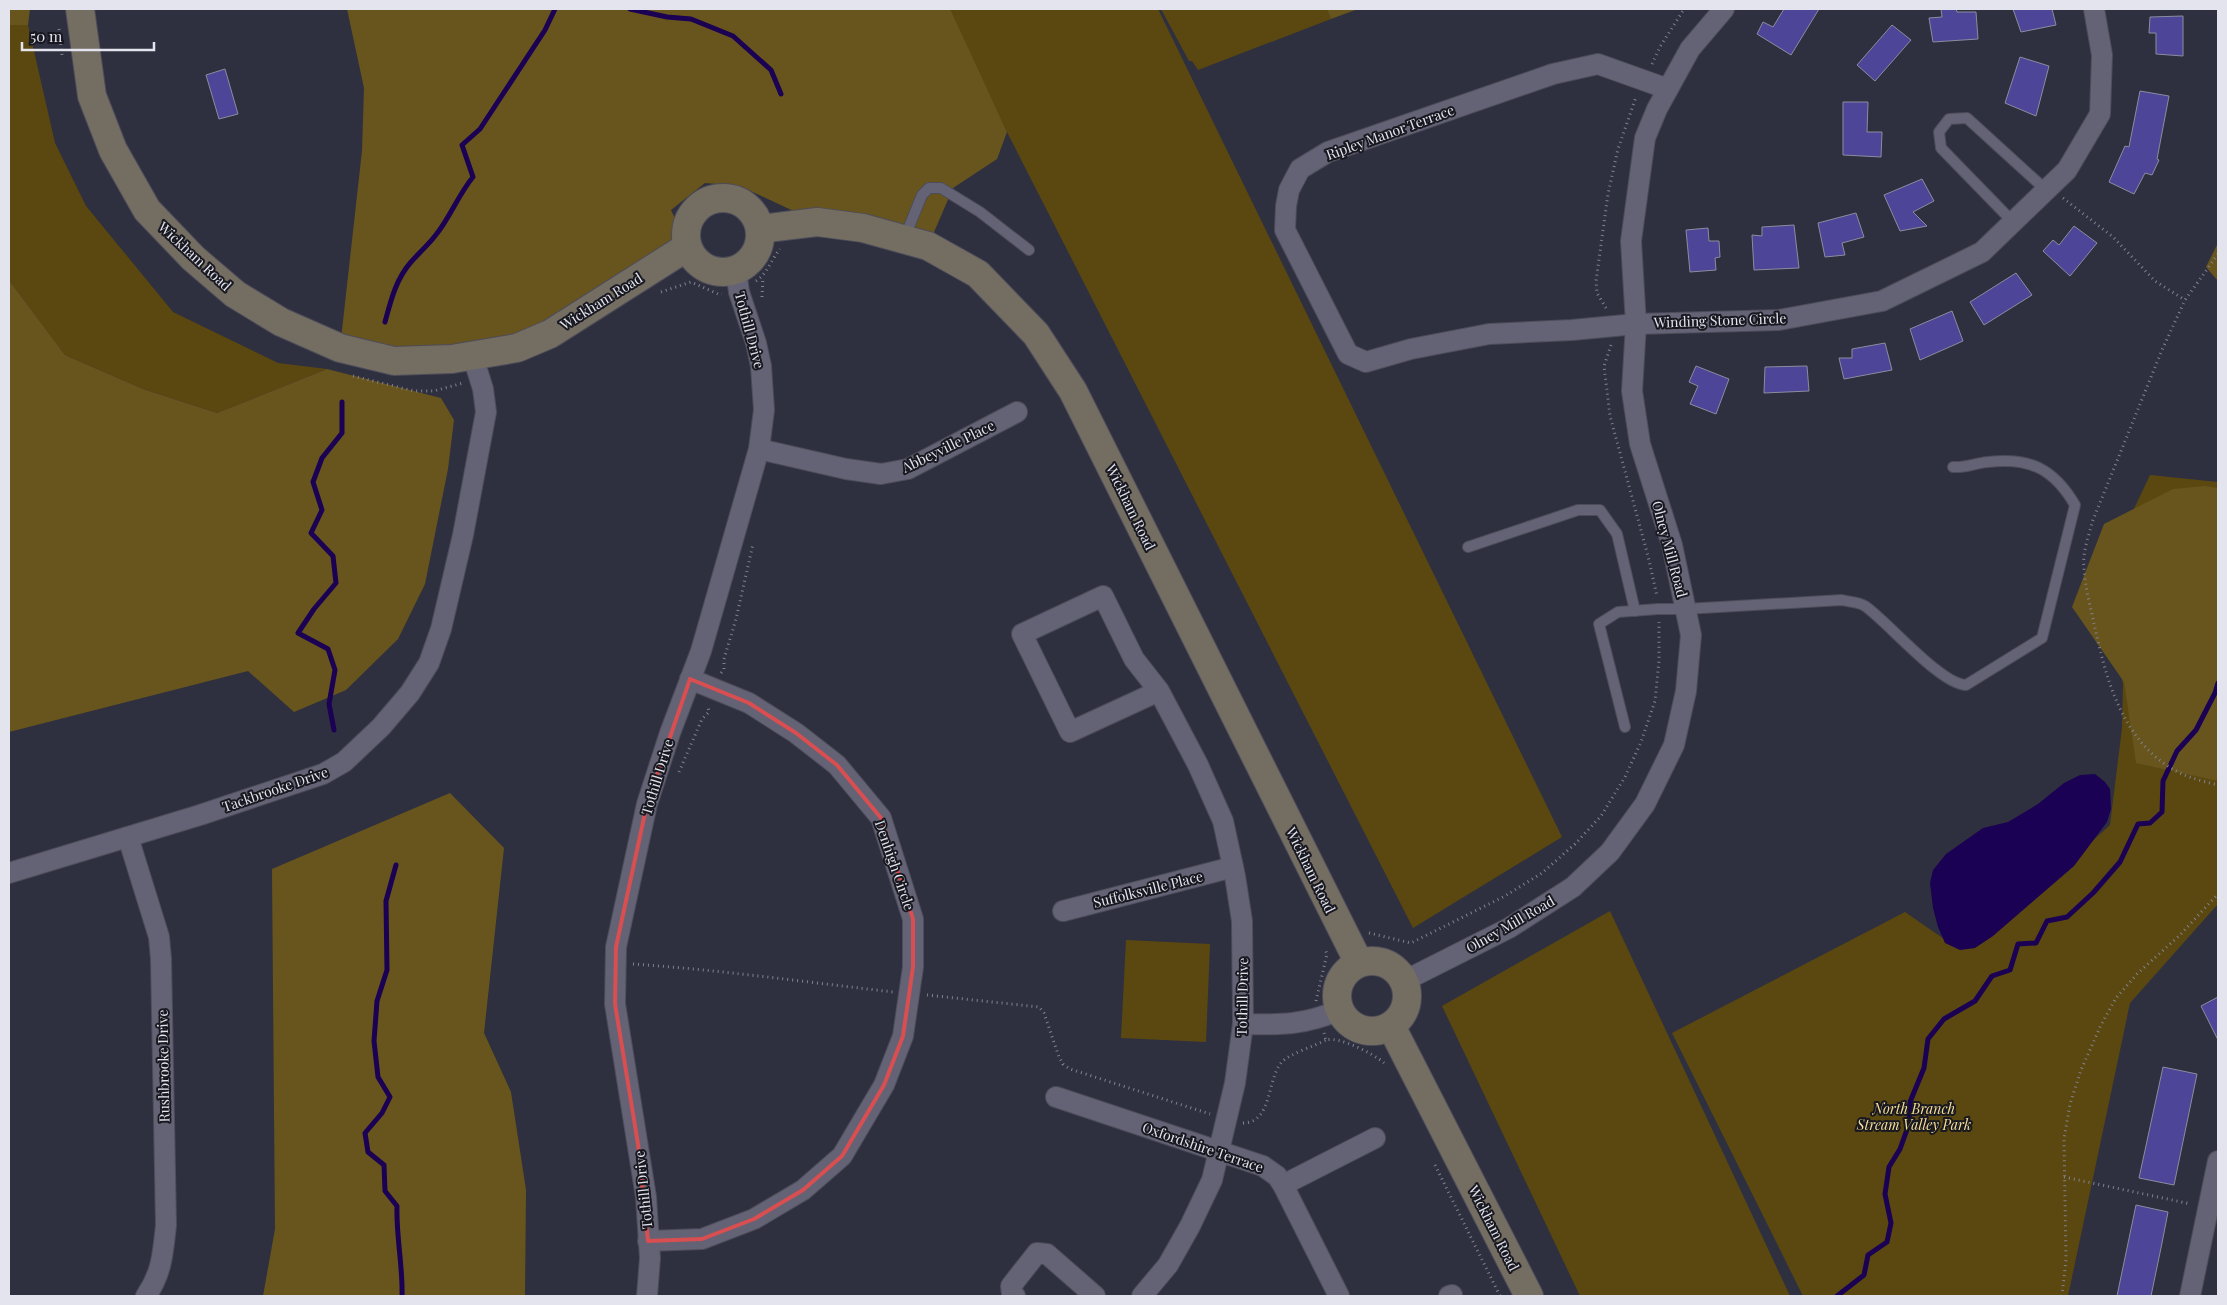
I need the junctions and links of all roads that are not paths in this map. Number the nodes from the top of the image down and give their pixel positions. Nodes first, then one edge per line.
1 (80, 9) edge
2 (1724, 9) edge
3 (2094, 9) edge
4 (1668, 89) junction
5 (2048, 189) junction
6 (2013, 222) junction
7 (760, 229) junction
8 (904, 240) junction
9 (687, 247) junction
10 (1029, 250) dead end
11 (737, 281) junction
12 (1636, 324) junction
13 (477, 367) junction
14 (1017, 412) dead end
15 (759, 449) junction
16 (1953, 467) dead end
17 (1468, 547) dead end
18 (1686, 609) junction
19 (1635, 611) junction
20 (690, 679) junction
21 (1159, 691) junction
22 (1625, 727) dead end
23 (128, 837) junction
24 (1233, 867) junction
25 (9, 873) edge
26 (1063, 911) dead end
27 (1359, 964) junction
28 (1404, 980) junction
29 (1330, 1014) junction
30 (1243, 1024) junction
31 (1391, 1026) junction
32 (1056, 1097) dead end
33 (1375, 1138) dead end
34 (1219, 1151) junction
35 (2218, 1161) edge
36 (1283, 1185) junction
37 (648, 1241) junction
38 (146, 1296) edge
39 (647, 1296) edge
40 (1015, 1296) edge
41 (1095, 1296) edge
42 (1144, 1296) edge
43 (1338, 1296) edge
44 (1529, 1296) edge
45 (2190, 1296) edge

1 - 13 street, Wickham Road
2 - 4 street, Olney Mill Road
3 - 5 street, Winding Stone Circle
4 - 12 street, Olney Mill Road
4 - 12 street, Ripley Manor Terrace
5 - 6 street, Winding Stone Circle
5 - 6 lane
6 - 12 street, Winding Stone Circle
7 - 8 street, Wickham Road
7 - 9 street
7 - 11 street
8 - 10 lane
8 - 27 street, Wickham Road
9 - 11 street
9 - 13 street, Wickham Road
11 - 15 street, Tothill Drive
12 - 18 street, Olney Mill Road
13 - 23 street, Tackbrooke Drive
14 - 15 street, Abbeyville Place
15 - 20 street, Tothill Drive
16 - 18 lane
17 - 19 lane
18 - 19 lane
18 - 28 street, Olney Mill Road
19 - 22 lane
20 - 37 street, Tothill Drive
20 - 37 street, Denhigh Circle
21 - 21 street, Tothill Drive
21 - 24 street, Tothill Drive
23 - 25 street, Tackbrooke Drive
23 - 38 street, Rushbrooke Drive
24 - 26 street, Suffolksville Place
24 - 30 street, Tothill Drive
27 - 28 street
27 - 29 street
28 - 31 street
29 - 30 street
29 - 31 street
30 - 34 street, Tothill Drive
31 - 44 street, Wickham Road
32 - 34 street, Oxfordshire Terrace
33 - 36 street
34 - 36 street, Oxfordshire Terrace
34 - 42 street, Tothill Drive
35 - 45 street
36 - 43 street, Oxfordshire Terrace
37 - 39 street, Tothill Drive
40 - 41 street

